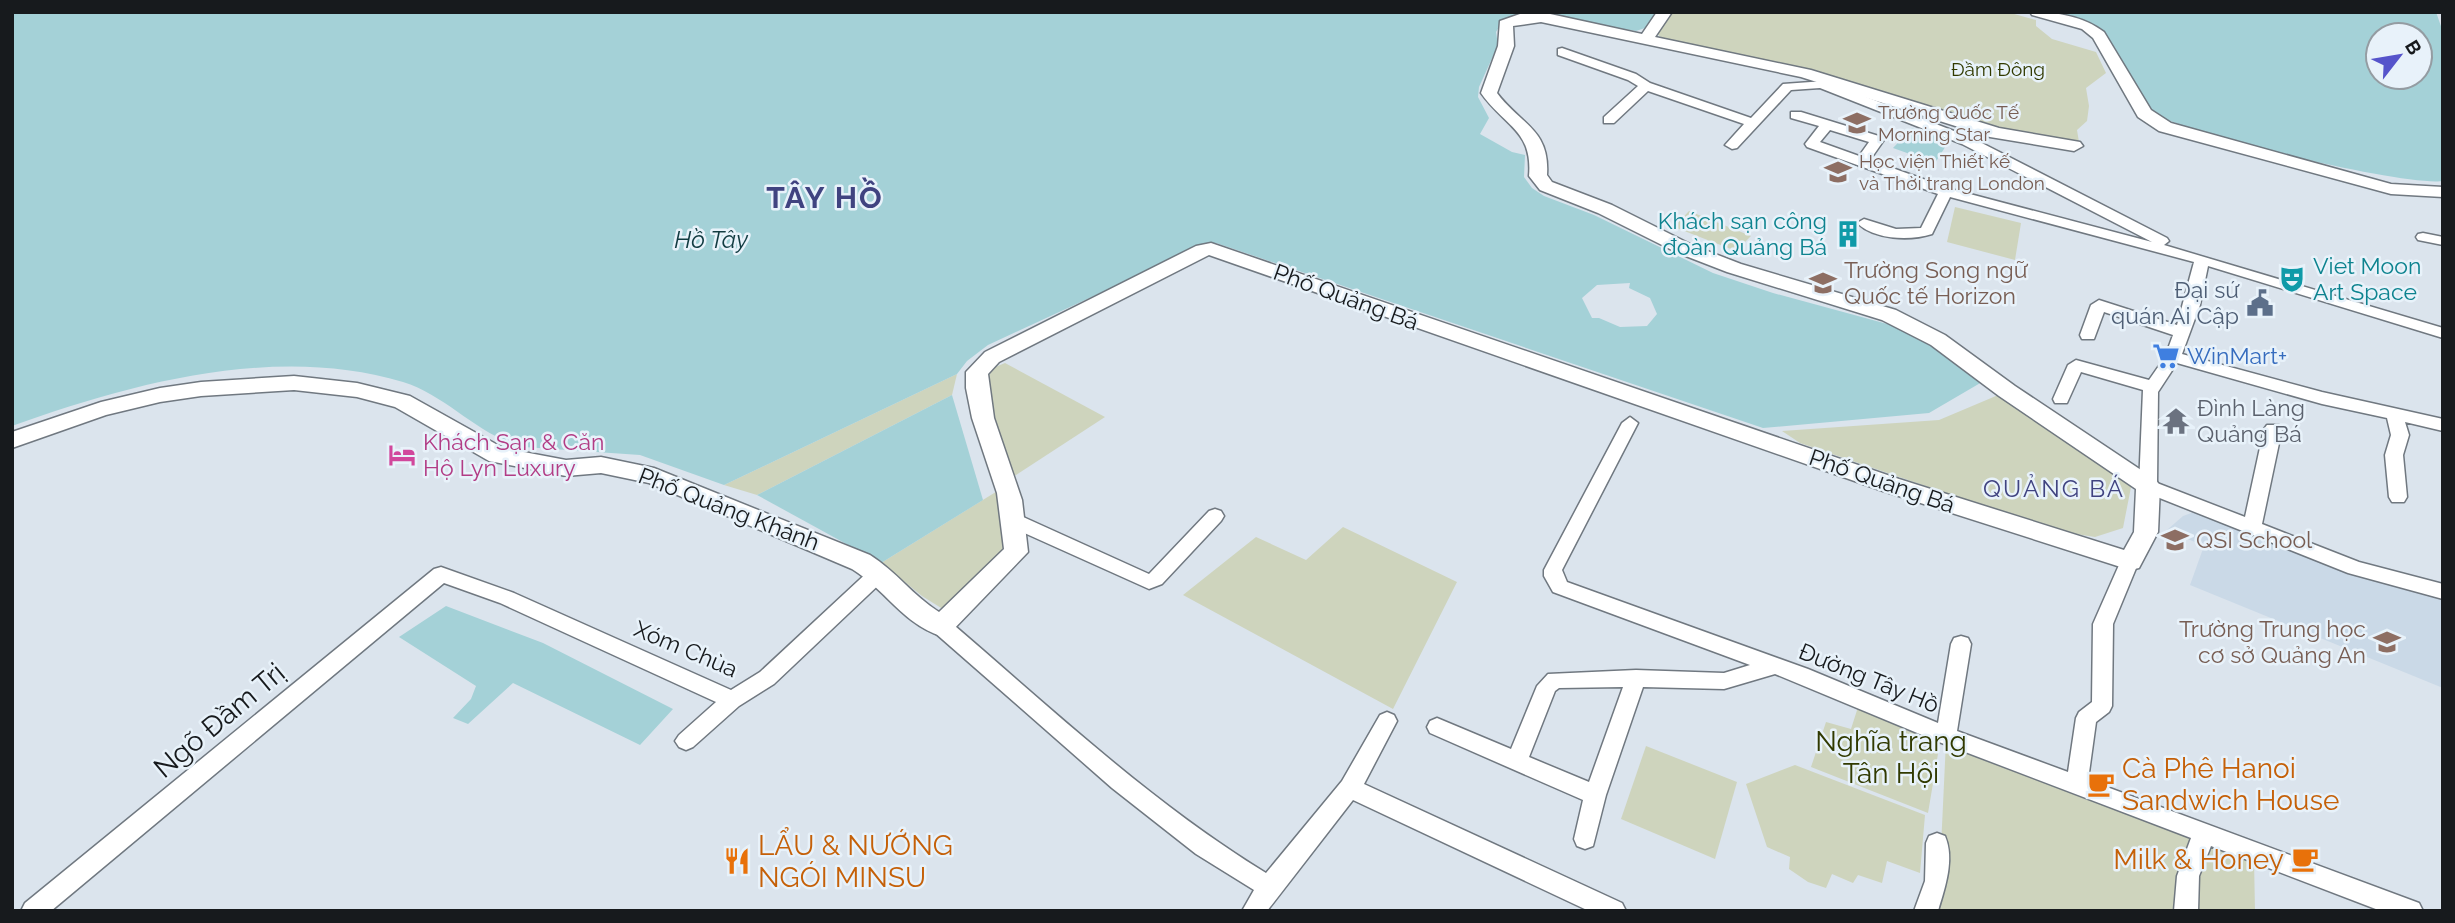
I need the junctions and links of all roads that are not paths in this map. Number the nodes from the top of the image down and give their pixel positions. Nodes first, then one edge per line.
1 (1665, 12) edge
2 (2037, 12) edge
3 (1646, 39) junction
4 (1562, 52) dead end
5 (1646, 86) junction
6 (1796, 115) dead end
7 (1609, 120) dead end
8 (1753, 123) junction
9 (1827, 124) junction
10 (1732, 145) dead end
11 (2074, 146) dead end
12 (1863, 161) junction
13 (1946, 192) junction
14 (2443, 192) edge
15 (1864, 223) dead end
16 (2423, 237) dead end
17 (2443, 241) edge
18 (2198, 258) junction
19 (2182, 332) junction
20 (2443, 333) edge
21 (2088, 335) dead end
22 (2173, 357) junction
23 (2153, 387) junction
24 (2061, 400) dead end
25 (2394, 414) junction
26 (1630, 423) dead end
27 (2443, 425) edge
28 (2273, 429) dead end
29 (12, 440) edge
30 (2148, 486) junction
31 (2398, 497) dead end
32 (1215, 516) dead end
33 (1015, 521) junction
34 (2252, 528) junction
35 (2130, 561) junction
36 (879, 573) junction
37 (441, 574) joint
38 (2443, 592) edge
39 (941, 625) junction
40 (1961, 644) dead end
41 (1775, 666) junction
42 (1636, 678) junction
43 (732, 699) junction
44 (1387, 721) dead end
45 (1437, 727) dead end
46 (1947, 736) junction
47 (686, 741) dead end
48 (1517, 761) junction
49 (2077, 783) junction
50 (1350, 788) junction
51 (1595, 795) junction
52 (2204, 834) junction
53 (1585, 839) dead end
54 (1937, 843) dead end
55 (1269, 887) junction
56 (33, 911) edge
57 (1254, 911) edge
58 (1614, 911) edge
59 (1926, 911) edge
60 (2186, 911) edge
61 (2411, 911) edge

1 - 3 street
2 - 14 street
3 - 11 street
3 - 30 street
4 - 5 street
5 - 7 street
5 - 8 street
6 - 9 street
8 - 10 street
8 - 18 street
9 - 12 street
9 - 12 street
12 - 13 street
13 - 15 street
13 - 18 street
16 - 17 street
18 - 19 street
18 - 20 street
19 - 21 street
19 - 22 street
22 - 23 street
22 - 25 street
23 - 24 street
23 - 30 street
25 - 27 street
25 - 31 street
26 - 41 street, Đường Tây Hồ
28 - 34 street
29 - 36 street, Phố Quảng Khánh
30 - 34 street
30 - 35 street
32 - 33 street
33 - 35 street, Phố Quảng Bá
33 - 39 street, Phố Quảng Bá
34 - 38 street
35 - 49 street
36 - 39 street, Phố Quảng Khánh
36 - 43 street, Xóm Chùa
37 - 43 street, Xóm Chùa
37 - 56 street, Ngõ Đầm Trị
39 - 55 street
40 - 46 street
41 - 42 street
41 - 46 street, Đường Tây Hồ
42 - 48 street
42 - 51 street
43 - 47 street
44 - 50 street
45 - 48 street
46 - 49 street, Đường Tây Hồ
48 - 51 street
49 - 52 street, Đường Tây Hồ
50 - 55 street
50 - 58 street
51 - 53 street
52 - 60 street
52 - 61 street, Đường Tây Hồ
54 - 59 street
55 - 57 street

